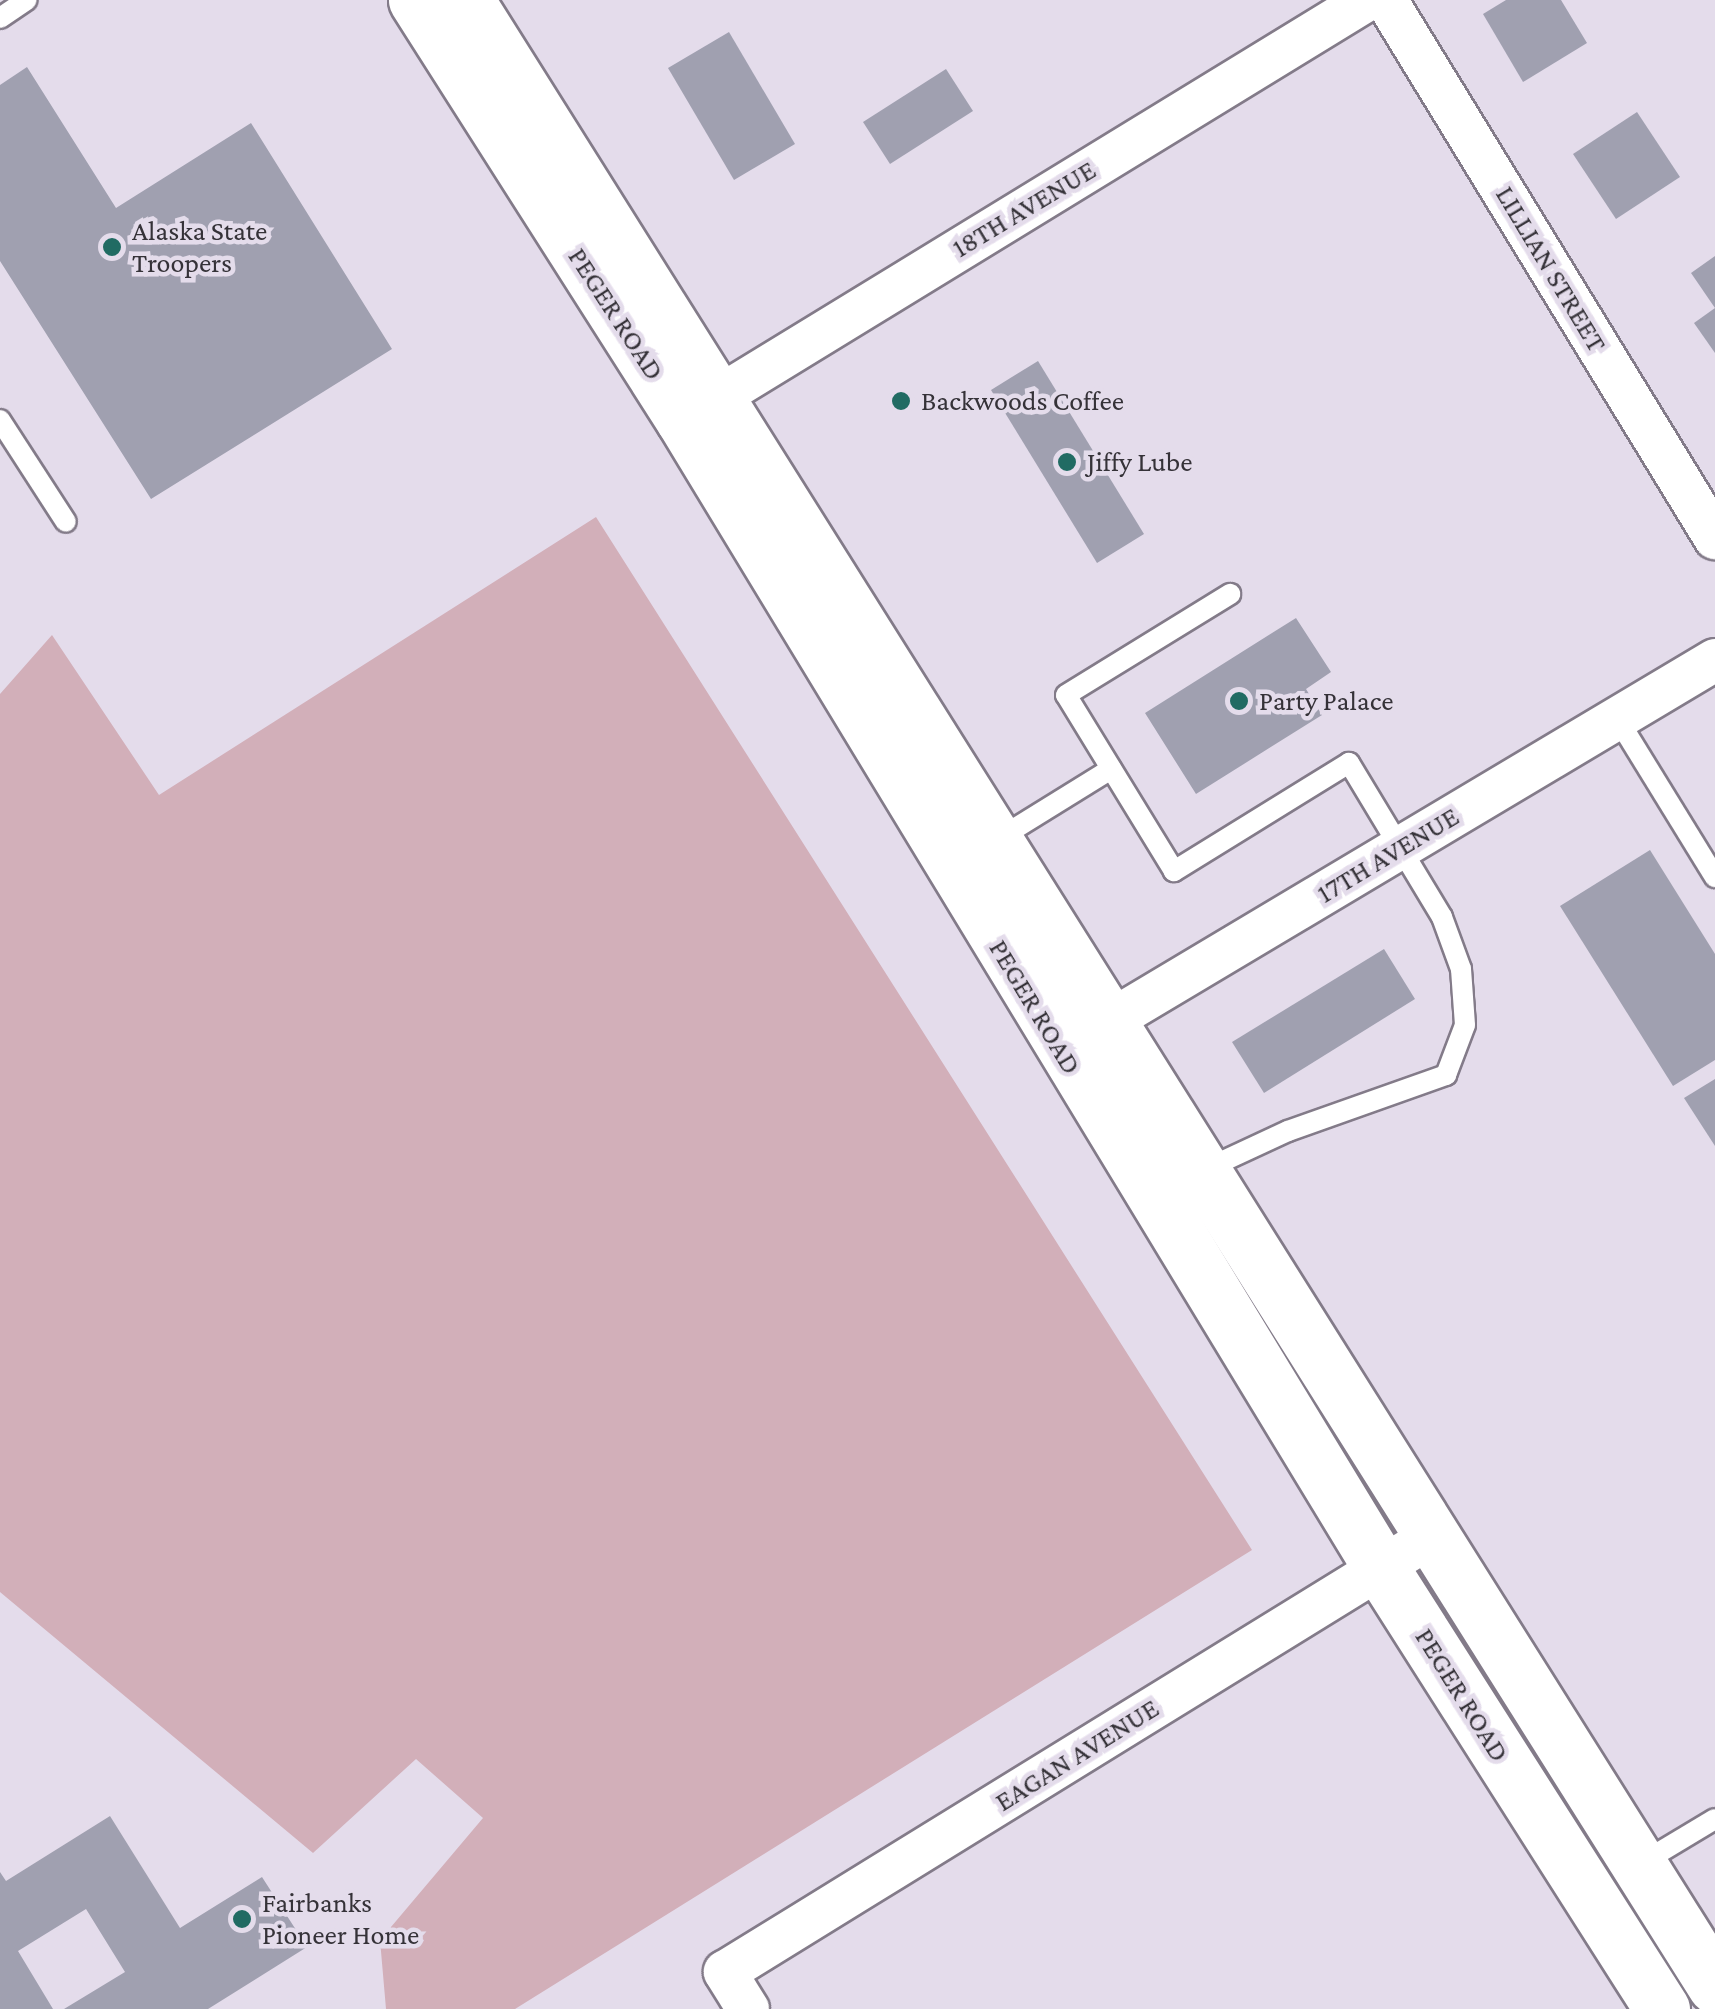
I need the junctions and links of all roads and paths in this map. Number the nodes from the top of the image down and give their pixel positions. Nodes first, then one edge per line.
1 (28, 0) edge
2 (416, 0) edge
3 (466, 0) edge
4 (1366, 0) edge
5 (1386, 0) edge
6 (0, 18) edge
7 (699, 409) junction
8 (0, 420) edge
9 (66, 522) dead end
10 (1715, 538) edge
11 (1230, 594) dead end
12 (1715, 660) edge
13 (1617, 718) junction
14 (1111, 769) junction
15 (1400, 848) junction
16 (972, 855) junction
17 (1715, 877) edge
18 (1107, 1023) junction
19 (1061, 1051) junction
20 (1200, 1172) junction
21 (1429, 1538) junction
22 (1382, 1568) junction
23 (1715, 1819) edge
24 (1637, 1866) junction
25 (1715, 1986) edge
26 (748, 2009) edge
27 (1662, 2009) edge

1 - 6 lane
2 - 7 main road, PEGER ROAD
3 - 7 main road, PEGER ROAD
4 - 7 street, 18TH AVENUE
5 - 10 street, LILLIAN STREET
7 - 16 main road, PEGER ROAD
8 - 9 lane
11 - 14 lane
12 - 13 street, 17TH AVENUE
13 - 15 street, 17TH AVENUE
13 - 17 lane
14 - 15 lane
14 - 16 lane
15 - 18 street, 17TH AVENUE
15 - 20 lane
16 - 18 main road, PEGER ROAD
16 - 19 main road, PEGER ROAD
18 - 19 street, 17TH AVENUE
18 - 20 main road, PEGER ROAD
19 - 22 main road, PEGER ROAD
20 - 21 main road, PEGER ROAD
21 - 22 street, EAGAN AVENUE
21 - 24 main road, PEGER ROAD
22 - 26 street, EAGAN AVENUE
22 - 27 main road, PEGER ROAD
23 - 24 lane
24 - 25 main road, PEGER ROAD

